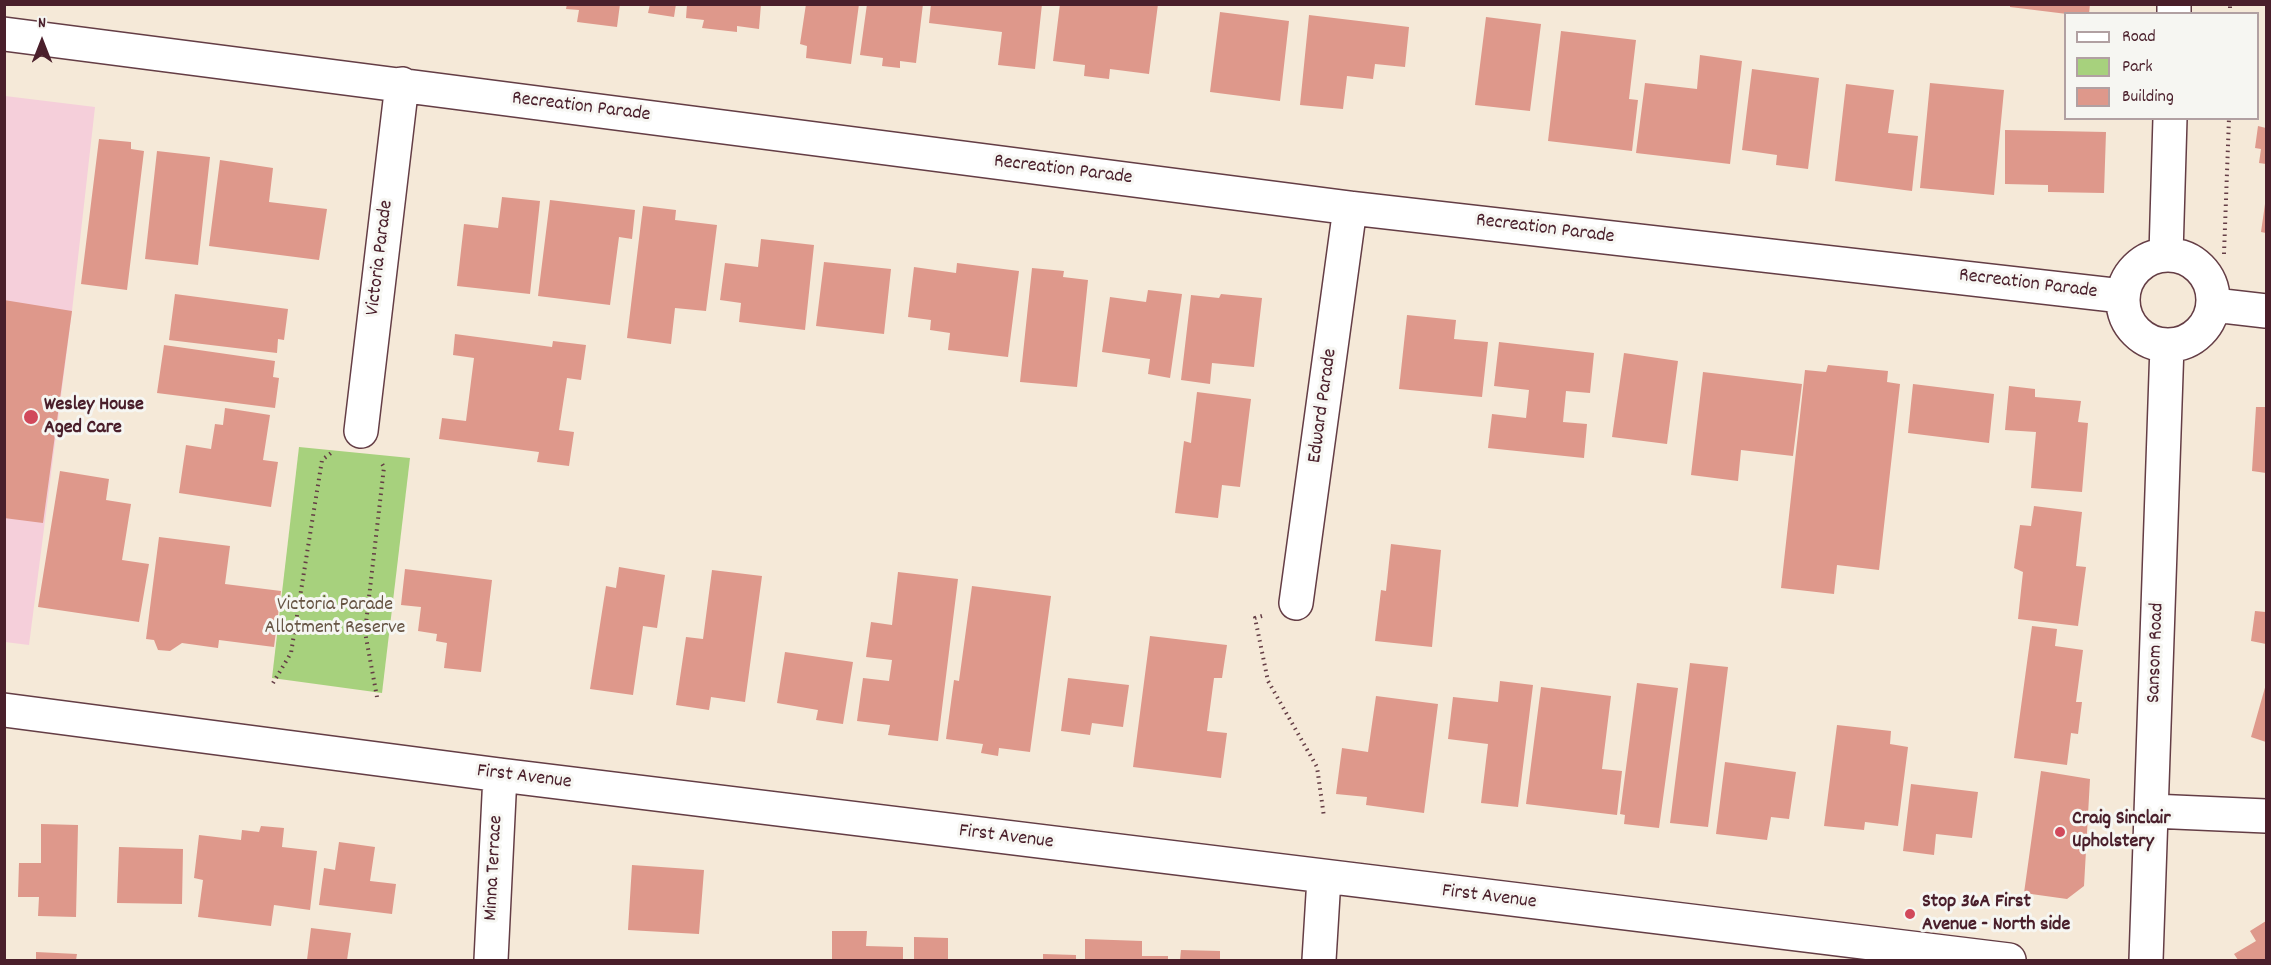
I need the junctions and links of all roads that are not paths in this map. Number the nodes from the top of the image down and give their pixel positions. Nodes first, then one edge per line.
1 (4, 34) edge
2 (402, 84) junction
3 (2170, 120) edge
4 (1350, 208) junction
5 (2166, 254) junction
6 (2122, 296) junction
7 (2214, 305) junction
8 (2266, 311) edge
9 (2167, 345) junction
10 (361, 431) road end
11 (1296, 603) road end
12 (4, 710) edge
13 (500, 775) junction
14 (2152, 811) junction
15 (2266, 816) edge
16 (1324, 878) junction
17 (491, 960) edge
18 (1319, 960) edge
19 (2009, 960) edge
20 (2146, 960) edge

1 - 2 street, Recreation Parade
2 - 4 street, Recreation Parade
2 - 10 street, Victoria Parade
3 - 5 street
4 - 6 street, Recreation Parade
4 - 11 street, Edward Parade
5 - 6 street
5 - 7 street
6 - 9 street
7 - 8 street
7 - 9 street
9 - 14 street, Sansom Road
12 - 13 street, First Avenue
13 - 16 street, First Avenue
13 - 17 street, Minna Terrace
14 - 15 street
14 - 20 street, Sansom Road
16 - 18 street
16 - 19 street, First Avenue

